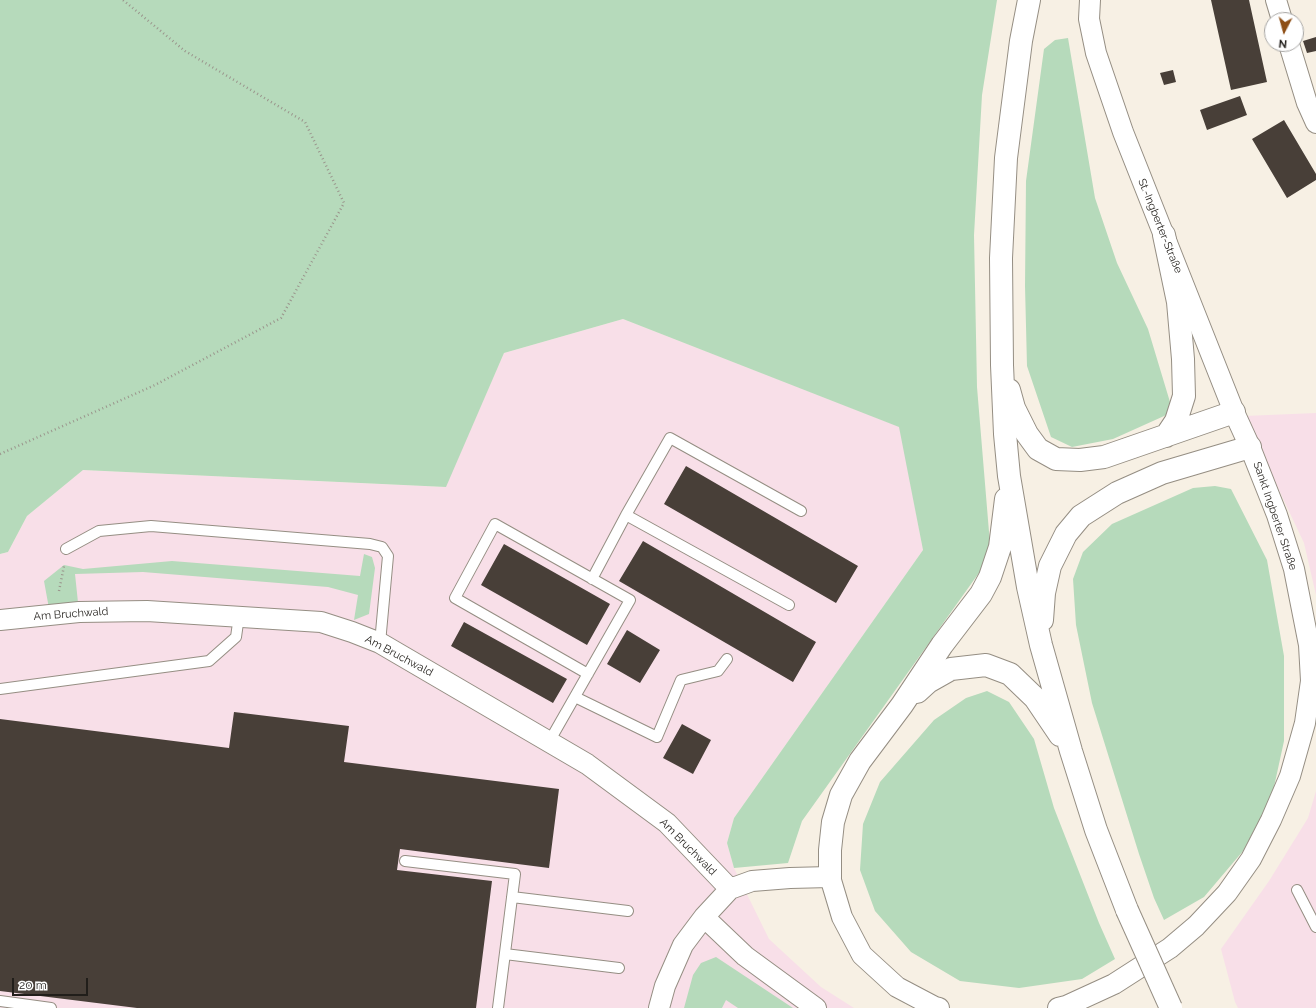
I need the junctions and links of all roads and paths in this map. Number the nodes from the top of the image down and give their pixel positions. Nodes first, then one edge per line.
1 (123, 0) edge
2 (1029, 0) edge
3 (1090, 0) edge
4 (1276, 0) edge
5 (1280, 12) edge
6 (1291, 52) edge
7 (1316, 123) edge
8 (1164, 235) junction
9 (1002, 365) junction
10 (1234, 412) junction
11 (1166, 436) junction
12 (1250, 447) junction
13 (0, 454) edge
14 (1009, 476) junction
15 (801, 511) dead end
16 (626, 515) junction
17 (66, 549) joint
18 (592, 579) junction
19 (789, 605) dead end
20 (60, 613) junction
21 (239, 616) junction
22 (0, 620) edge
23 (380, 643) junction
24 (1041, 646) junction
25 (727, 659) dead end
26 (588, 674) junction
27 (1314, 682) edge
28 (0, 689) edge
29 (575, 697) junction
30 (902, 705) junction
31 (549, 742) junction
32 (1071, 751) junction
33 (405, 861) dead end
34 (830, 877) junction
35 (730, 889) junction
36 (1297, 890) dead end
37 (512, 896) junction
38 (628, 911) dead end
39 (704, 917) junction
40 (1316, 927) edge
41 (505, 954) junction
42 (619, 968) dead end
43 (0, 1001) edge
44 (51, 1008) edge
45 (498, 1008) edge
46 (659, 1008) edge
47 (816, 1008) edge
48 (939, 1008) edge
49 (1058, 1008) edge
50 (1171, 1008) edge

1 - 13 path
2 - 9 main road
3 - 8 street, St.-Ingberter-Straße
4 - 5 street
6 - 7 street
8 - 10 street, St.-Ingberter-Straße
8 - 11 main road
9 - 11 main road
9 - 14 main road
10 - 11 main road
10 - 12 street, St.-Ingberter-Straße
12 - 24 main road
12 - 27 street, Sankt Ingberter Straße
14 - 24 main road
14 - 30 main road
15 - 16 lane
16 - 18 lane
16 - 19 lane
17 - 20 path
17 - 23 lane
18 - 26 lane
18 - 26 lane
20 - 21 street, Am Bruchwald
20 - 22 street, Am Bruchwald
21 - 23 street, Am Bruchwald
21 - 28 lane
23 - 31 street, Am Bruchwald
24 - 32 main road
25 - 29 lane
26 - 29 lane
27 - 49 street
29 - 31 lane
30 - 32 main road
30 - 34 main road
31 - 35 street, Am Bruchwald
32 - 50 main road, bridge
33 - 37 lane
34 - 35 street
34 - 48 street
35 - 39 street
36 - 40 lane
37 - 38 lane
37 - 41 lane
39 - 46 street
39 - 47 street
41 - 42 lane
41 - 45 lane
43 - 44 lane

